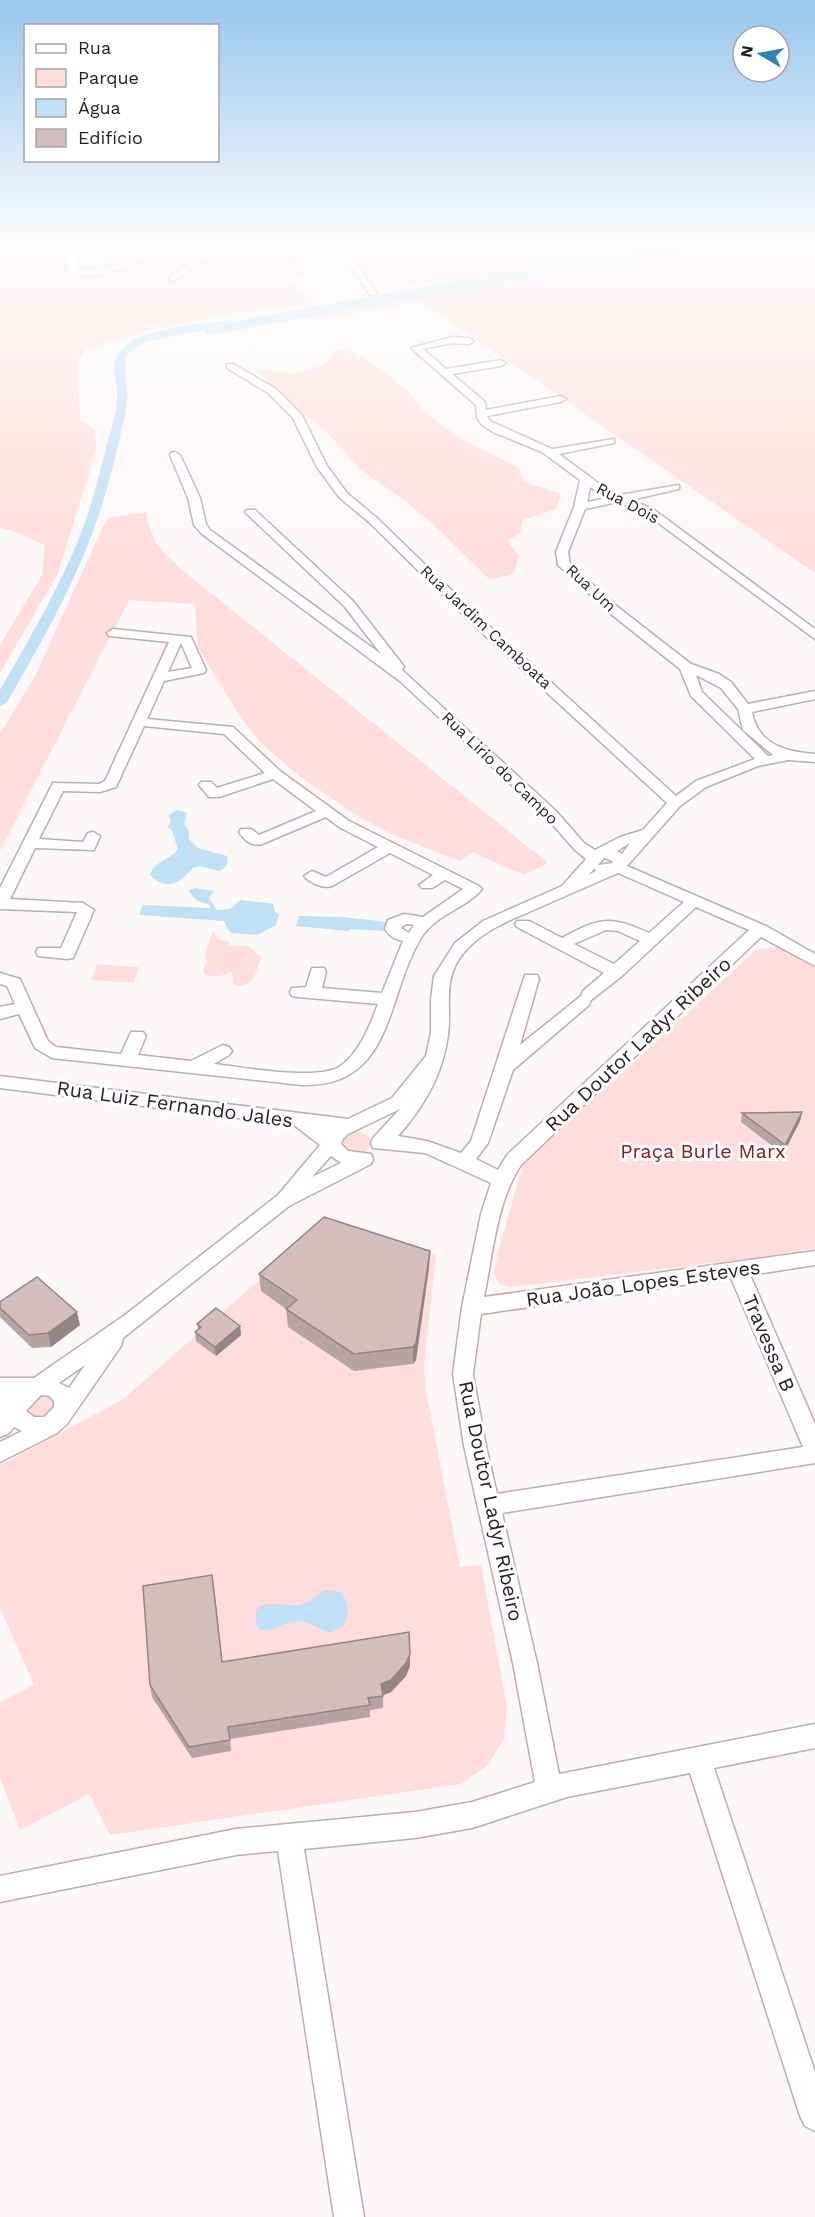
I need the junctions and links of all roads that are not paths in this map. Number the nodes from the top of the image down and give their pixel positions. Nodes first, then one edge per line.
1 (420, 351) dead end
2 (501, 363) dead end
3 (230, 366) dead end
4 (444, 372) junction
5 (561, 399) dead end
6 (481, 409) junction
7 (610, 441) dead end
8 (550, 453) junction
9 (175, 455) dead end
10 (586, 480) junction
11 (675, 487) dead end
12 (619, 499) junction
13 (580, 507) junction
14 (250, 513) dead end
15 (113, 633) dead end
16 (815, 635) edge
17 (177, 638) junction
18 (154, 652) dead end
19 (170, 653) junction
20 (686, 667) junction
21 (160, 678) junction
22 (406, 679) junction
23 (815, 695) edge
24 (132, 701) dead end
25 (149, 702) junction
26 (745, 709) junction
27 (140, 722) junction
28 (788, 756) junction
29 (815, 758) edge
30 (764, 760) junction
31 (739, 768) junction
32 (815, 769) edge
33 (276, 774) junction
34 (206, 785) dead end
35 (675, 803) junction
36 (326, 812) junction
37 (246, 832) dead end
38 (648, 833) junction
39 (93, 836) dead end
40 (31, 843) junction
41 (387, 848) junction
42 (597, 856) junction
43 (617, 866) junction
44 (443, 875) junction
45 (312, 876) dead end
46 (427, 885) dead end
47 (567, 888) junction
48 (695, 900) junction
49 (1, 903) edge
50 (426, 922) junction
51 (523, 924) dead end
52 (760, 929) junction
53 (413, 939) junction
54 (652, 940) junction
55 (562, 944) junction
56 (44, 952) dead end
57 (815, 961) edge
58 (318, 972) dead end
59 (616, 972) junction
60 (0, 978) edge
61 (531, 979) dead end
62 (390, 999) junction
63 (25, 1006) junction
64 (0, 1013) edge
65 (137, 1036) dead end
66 (223, 1052) dead end
67 (128, 1060) junction
68 (432, 1060) junction
69 (194, 1067) junction
70 (505, 1067) junction
71 (0, 1082) edge
72 (292, 1120) junction
73 (350, 1126) junction
74 (380, 1143) junction
75 (332, 1145) junction
76 (364, 1159) junction
77 (464, 1162) junction
78 (501, 1180) junction
79 (282, 1201) junction
80 (815, 1258) edge
81 (738, 1270) junction
82 (472, 1307) junction
83 (132, 1321) junction
84 (0, 1387) edge
85 (36, 1388) junction
86 (4, 1413) edge
87 (59, 1417) junction
88 (815, 1449) edge
89 (0, 1453) edge
90 (815, 1454) edge
91 (490, 1504) junction
92 (815, 1736) edge
93 (698, 1758) junction
94 (549, 1790) junction
95 (289, 1838) junction
96 (0, 1889) edge
97 (815, 2116) edge
98 (348, 2217) edge

1 - 4 street, Rua Dois
2 - 4 street
3 - 35 street, Rua Jardim Camboata
4 - 6 street, Rua Dois
5 - 6 street
6 - 8 street, Rua Dois
7 - 8 street
8 - 10 street, Rua Dois
9 - 22 street, Rua Lirio do Campo
10 - 12 street, Rua Dois
10 - 13 street, Rua Um
11 - 12 street
12 - 13 street
12 - 16 street, Rua Dois
13 - 20 street, Rua Um
14 - 22 street, Rua Lirio do Campo
15 - 17 street
17 - 19 street
17 - 21 street
18 - 19 street
19 - 21 street
20 - 26 street, Rua Um
20 - 30 street, Rua Um
21 - 25 street
22 - 42 street, Rua Lirio do Campo
23 - 26 street
24 - 25 street
25 - 27 street
26 - 28 street, Rua Um
27 - 33 street
27 - 40 street
28 - 29 street
28 - 30 street
30 - 31 street
31 - 32 street
31 - 35 street
33 - 34 street
33 - 36 street
35 - 38 street
36 - 37 street
36 - 41 street
38 - 42 street
38 - 43 street
39 - 40 street
40 - 49 street
41 - 44 street
41 - 45 street
42 - 43 street, Rua Lirio do Campo
42 - 47 street
43 - 47 street
43 - 48 street, Rua Lirio do Campo
44 - 46 street
44 - 50 street
47 - 68 street
48 - 52 street, Rua Lirio do Campo
48 - 54 street
49 - 56 street
50 - 53 street
50 - 53 street
51 - 55 street
52 - 57 street, Rua Lirio do Campo
52 - 78 street, Rua Doutor Ladyr Ribeiro
53 - 62 street
54 - 55 street
54 - 59 street
55 - 59 street
58 - 62 street
59 - 70 street
60 - 63 street
61 - 70 street
62 - 69 street
63 - 64 street
63 - 67 street
65 - 67 street
66 - 69 street
67 - 69 street
68 - 73 street
68 - 74 street
70 - 77 street
71 - 72 street, Rua Luiz Fernando Jales
72 - 73 street, Rua Luiz Fernando Jales
72 - 75 street
73 - 74 street
73 - 75 street
74 - 76 street
74 - 77 street
75 - 76 street
75 - 79 street
76 - 79 street
77 - 78 street
78 - 82 street, Rua Doutor Ladyr Ribeiro
79 - 83 street
80 - 81 street, Rua João Lopes Esteves
81 - 82 street, Rua João Lopes Esteves
81 - 88 street, Travessa B
82 - 91 street, Rua Doutor Ladyr Ribeiro
83 - 85 street
83 - 87 street
84 - 85 street
85 - 86 street
85 - 87 street
86 - 87 street
87 - 89 street
90 - 91 street
91 - 94 street, Rua Doutor Ladyr Ribeiro
92 - 93 street
93 - 94 street
93 - 97 street
94 - 95 street
95 - 96 street
95 - 98 street

